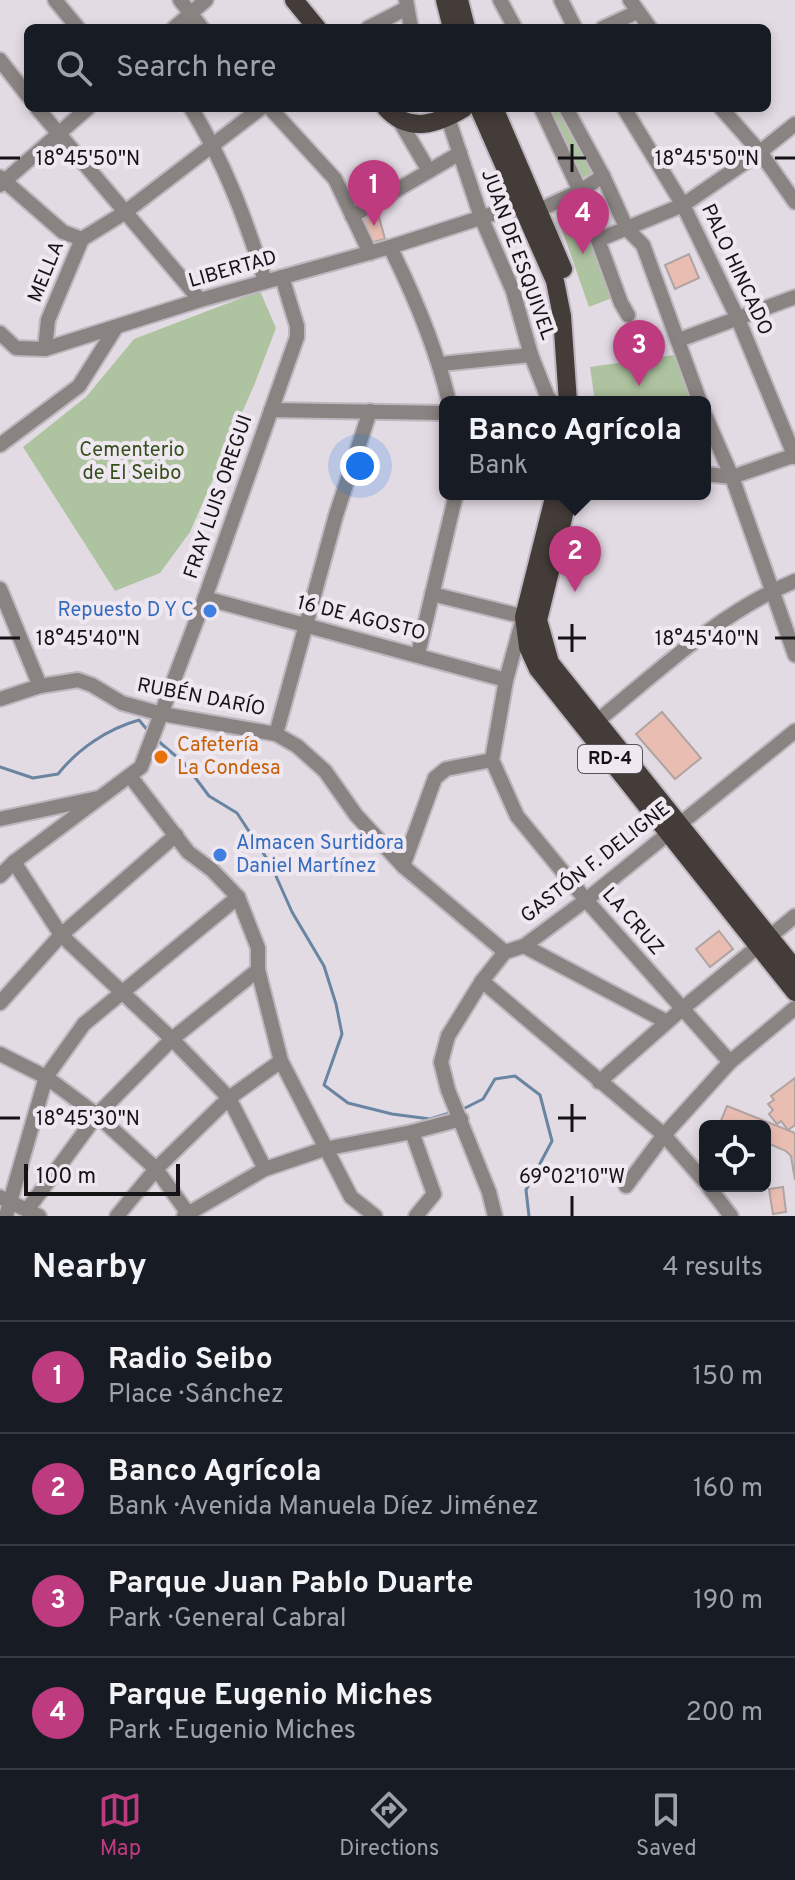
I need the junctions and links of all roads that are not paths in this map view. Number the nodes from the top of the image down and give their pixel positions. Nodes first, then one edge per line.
1 (55, 0) edge
2 (180, 0) edge
3 (206, 0) edge
4 (294, 0) edge
5 (500, 0) edge
6 (561, 0) edge
7 (452, 1) edge
8 (407, 4) edge
9 (633, 6) edge
10 (190, 13) junction
11 (75, 24) edge
12 (178, 24) edge
13 (199, 24) edge
14 (314, 24) edge
15 (374, 24) edge
16 (410, 24) edge
17 (452, 24) edge
18 (464, 24) edge
19 (513, 24) edge
20 (573, 24) edge
21 (608, 24) edge
22 (647, 24) edge
23 (0, 60) edge
24 (24, 91) edge
25 (40, 112) edge
26 (83, 112) edge
27 (194, 112) edge
28 (256, 112) edge
29 (274, 112) edge
30 (481, 112) edge
31 (495, 112) edge
32 (543, 112) edge
33 (568, 112) edge
34 (626, 112) edge
35 (725, 112) edge
36 (456, 113) edge
37 (392, 114) edge
38 (426, 116) edge
39 (795, 124) edge
40 (56, 134) junction
41 (213, 143) junction
42 (760, 152) junction
43 (460, 153) junction
44 (429, 171) junction
45 (603, 176) junction
46 (1, 181) edge
47 (580, 191) junction
48 (795, 202) edge
49 (683, 205) junction
50 (531, 209) junction
51 (124, 213) junction
52 (352, 216) junction
53 (481, 217) junction
54 (627, 229) junction
55 (82, 239) junction
56 (598, 240) junction
57 (390, 247) junction
58 (370, 253) junction
59 (282, 277) junction
60 (265, 281) junction
61 (794, 298) edge
62 (200, 300) junction
63 (628, 315) dead end
64 (738, 319) junction
65 (115, 329) junction
66 (0, 333) edge
67 (679, 340) junction
68 (45, 349) junction
69 (531, 355) junction
70 (440, 364) junction
71 (448, 396) edge
72 (547, 396) edge
73 (568, 396) edge
74 (579, 396) edge
75 (698, 396) edge
76 (271, 410) junction
77 (370, 411) junction
78 (439, 413) edge
79 (711, 429) edge
80 (0, 445) edge
81 (795, 455) edge
82 (711, 475) edge
83 (732, 477) junction
84 (455, 500) edge
85 (554, 500) edge
86 (567, 500) edge
87 (795, 581) edge
88 (0, 589) edge
89 (771, 591) junction
90 (432, 594) junction
91 (205, 598) junction
92 (531, 619) junction
93 (305, 625) junction
94 (418, 654) junction
95 (795, 655) edge
96 (506, 680) junction
97 (40, 686) junction
98 (0, 699) edge
99 (160, 721) junction
100 (596, 722) junction
101 (795, 732) edge
102 (276, 734) junction
103 (492, 760) junction
104 (136, 771) junction
105 (102, 797) junction
106 (0, 819) edge
107 (674, 828) junction
108 (176, 835) junction
109 (14, 862) junction
110 (403, 866) junction
111 (0, 876) edge
112 (238, 897) junction
113 (586, 900) junction
114 (795, 916) edge
115 (61, 935) junction
116 (763, 941) junction
117 (524, 946) junction
118 (505, 952) junction
119 (795, 969) edge
120 (258, 970) junction
121 (482, 981) junction
122 (121, 992) junction
123 (795, 992) edge
124 (0, 1003) edge
125 (795, 1008) edge
126 (682, 1009) junction
127 (667, 1022) junction
128 (172, 1039) junction
129 (0, 1054) edge
130 (281, 1061) junction
131 (730, 1062) junction
132 (46, 1077) junction
133 (599, 1082) junction
134 (229, 1098) junction
135 (97, 1115) junction
136 (461, 1119) junction
137 (412, 1132) junction
138 (664, 1135) junction
139 (324, 1149) junction
140 (156, 1169) junction
141 (265, 1169) junction
142 (699, 1176) edge
143 (626, 1186) dead end
144 (712, 1192) edge
145 (5, 1205) edge
146 (33, 1213) edge
147 (187, 1215) edge
148 (117, 1216) edge
149 (375, 1216) edge
150 (416, 1216) edge
151 (495, 1216) edge
152 (731, 1216) edge

1 - 11 street
2 - 10 street
3 - 10 street
4 - 14 main road
5 - 19 street
6 - 20 street
7 - 17 main road
7 - 18 main road
8 - 15 street
8 - 16 street
9 - 21 street
9 - 22 street
10 - 12 street
10 - 13 street
23 - 24 street
25 - 40 street
26 - 40 street
27 - 41 street
28 - 41 street, MELLA
29 - 52 street
30 - 50 main road
31 - 50 main road
32 - 47 street
33 - 45 street
34 - 49 street, PALO HINCADO
35 - 42 street
36 - 38 main road
36 - 43 street, JUAN DE ESQUIVEL
37 - 38 main road
37 - 44 street
39 - 42 street
40 - 46 street
40 - 51 street
41 - 51 street, MELLA
41 - 60 street
42 - 48 street
42 - 49 street
43 - 44 street
43 - 53 street, JUAN DE ESQUIVEL
44 - 52 street
45 - 47 street, LIBERTAD
45 - 54 street
46 - 55 street
47 - 50 street, LIBERTAD
47 - 56 street
49 - 54 street
49 - 64 street, PALO HINCADO
50 - 53 street, LIBERTAD
50 - 73 main road
50 - 74 main road
51 - 55 street, MELLA
51 - 62 street
52 - 58 street
53 - 57 street, LIBERTAD
53 - 69 street, JUAN DE ESQUIVEL
54 - 56 street
54 - 67 street
55 - 68 street, MELLA
56 - 63 street
57 - 58 street, LIBERTAD
57 - 70 street
58 - 59 street, LIBERTAD
59 - 60 street, LIBERTAD
59 - 76 street, FRAY LUIS OREGUI
60 - 62 street, LIBERTAD
61 - 64 street
62 - 65 street, LIBERTAD
64 - 67 street
64 - 81 street, PALO HINCADO
65 - 68 street, LIBERTAD
65 - 80 street
66 - 68 street
67 - 75 street
69 - 70 street
69 - 72 street, JUAN DE ESQUIVEL
70 - 71 street
76 - 77 street
76 - 91 street, FRAY LUIS OREGUI
77 - 78 street
77 - 93 street
79 - 83 street
81 - 83 street
82 - 83 street
83 - 89 street
84 - 90 street
85 - 92 main road, RD-4
86 - 92 main road, RD-4
87 - 89 street
88 - 97 street
89 - 95 street
89 - 100 street
90 - 92 street
90 - 94 street
91 - 93 street, 16 DE AGOSTO
91 - 99 street, FRAY LUIS OREGUI
92 - 96 street
92 - 100 main road, RD-4
92 - 107 main road, RD-4
93 - 94 street, 16 DE AGOSTO
93 - 102 street
94 - 96 street, 16 DE AGOSTO
96 - 103 street
97 - 98 street, RUBÉN DARÍO
97 - 99 street, RUBÉN DARÍO
99 - 102 street, RUBÉN DARÍO
99 - 104 street, FRAY LUIS OREGUI
100 - 107 main road, RD-4
101 - 107 street, GASTÓN F. DELIGNE
102 - 110 street, RUBÉN DARÍO
103 - 110 street
103 - 113 street, LA CRUZ
104 - 105 street
104 - 108 street
105 - 106 street
105 - 109 street
107 - 113 street, GASTÓN F. DELIGNE
107 - 116 main road, RD-4
108 - 112 street
108 - 115 street
109 - 111 street
109 - 115 street
110 - 118 street, RUBÉN DARÍO
112 - 120 street
112 - 122 street
113 - 117 street, GASTÓN F. DELIGNE
113 - 126 street, LA CRUZ
114 - 116 street
115 - 122 street
115 - 124 street
116 - 119 main road, RD-4
116 - 123 main road, RD-4
116 - 126 street
117 - 118 street, GASTÓN F. DELIGNE
117 - 127 street
118 - 121 street
120 - 128 street
120 - 130 street
121 - 133 street
121 - 136 street
122 - 128 street
122 - 132 street
125 - 131 street
126 - 127 street
126 - 131 street, LA CRUZ
127 - 133 street
128 - 134 street
128 - 135 street
129 - 132 street
130 - 134 street
130 - 139 street
131 - 138 street
132 - 135 street
132 - 145 street
133 - 138 street
134 - 140 street
134 - 141 street
135 - 140 street
135 - 146 street
136 - 137 street
136 - 151 street
137 - 139 street
137 - 150 street
138 - 142 street
138 - 143 street
139 - 141 street
139 - 149 street
140 - 147 street
140 - 148 street
141 - 147 street
144 - 152 street
145 - 146 street

